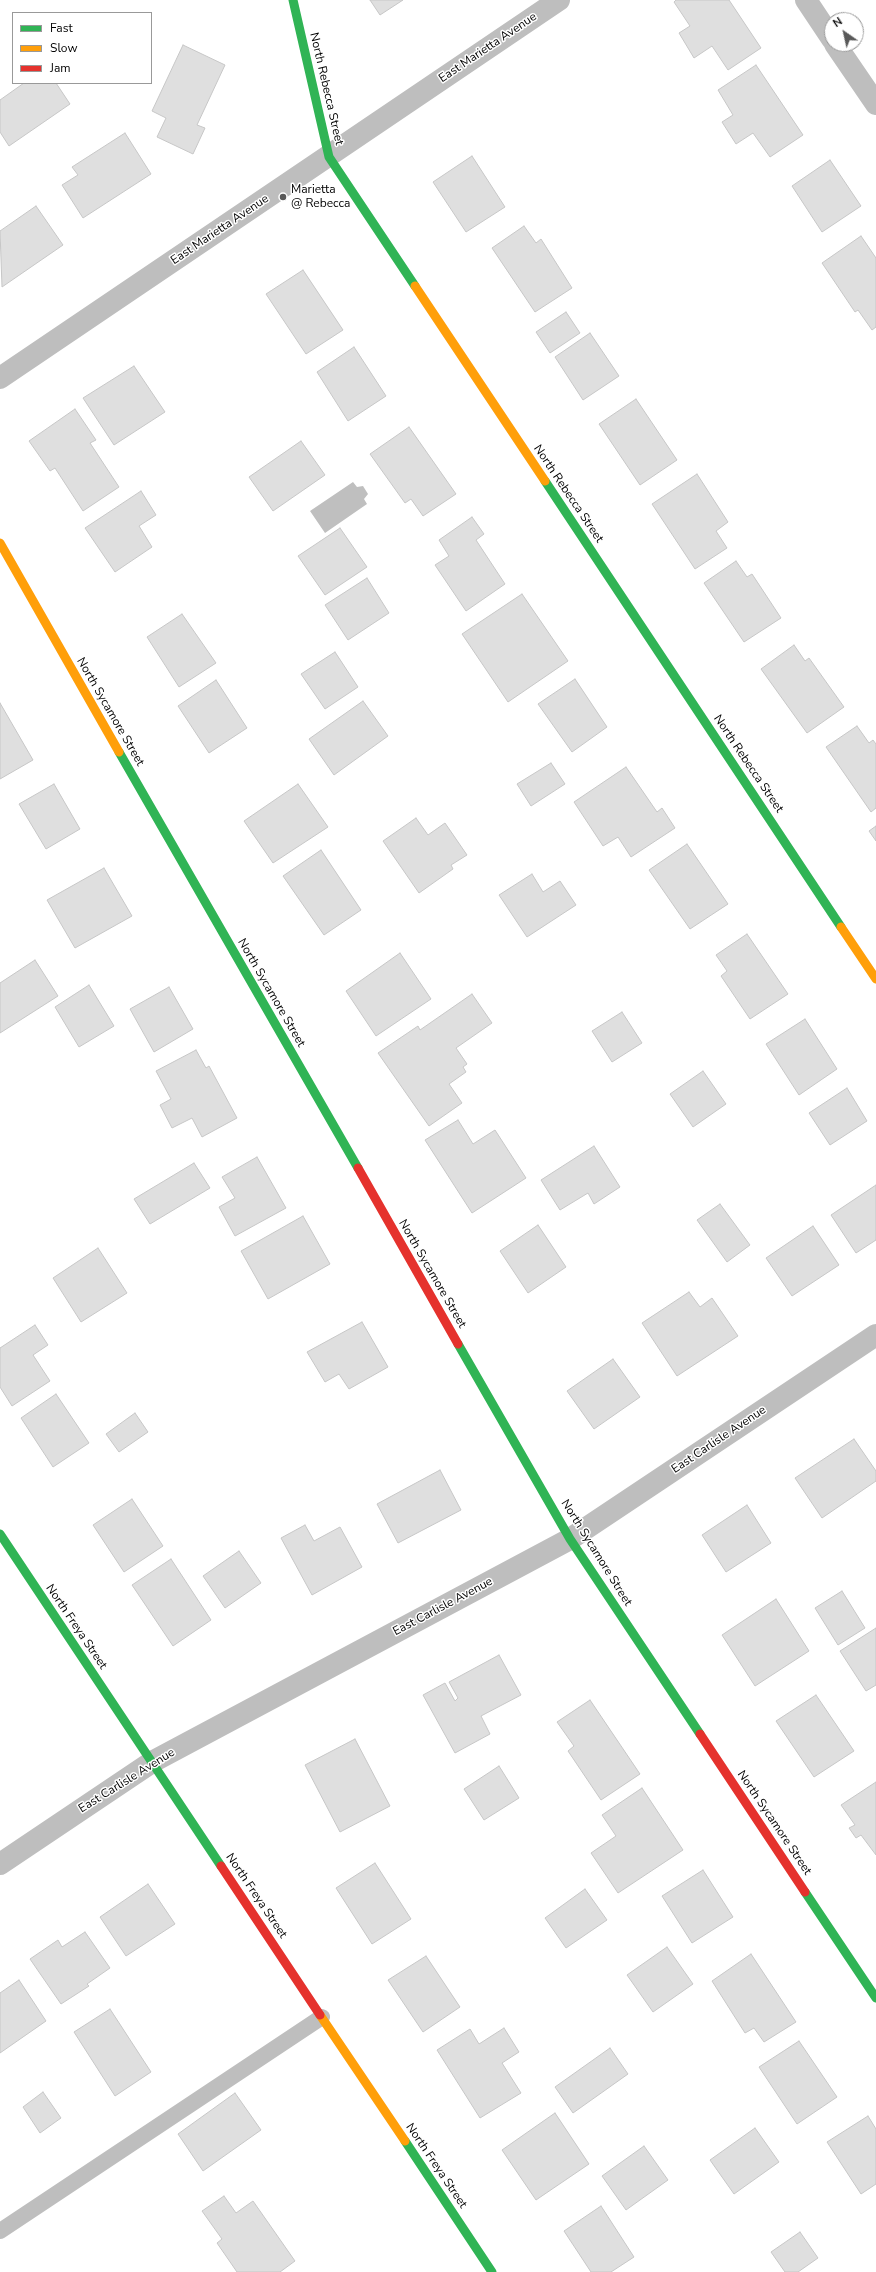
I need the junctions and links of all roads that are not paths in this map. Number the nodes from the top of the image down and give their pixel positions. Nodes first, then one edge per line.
1 (293, 0) edge
2 (559, 0) edge
3 (806, 0) edge
4 (824, 27) edge
5 (840, 52) edge
6 (876, 104) edge
7 (329, 157) junction
8 (0, 378) edge
9 (0, 543) edge
10 (876, 978) edge
11 (876, 1335) edge
12 (0, 1534) edge
13 (570, 1539) junction
14 (152, 1762) junction
15 (0, 1864) edge
16 (876, 1998) edge
17 (322, 2017) junction
18 (0, 2231) edge
19 (492, 2272) edge

1 - 7 street, North Rebecca Street
2 - 7 street, East Marietta Avenue
3 - 4 street
5 - 6 street
7 - 8 street, East Marietta Avenue
7 - 10 street, North Rebecca Street
9 - 13 street, North Sycamore Street
11 - 13 street, East Carlisle Avenue
12 - 14 street, North Freya Street
13 - 14 street, East Carlisle Avenue
13 - 16 street, North Sycamore Street
14 - 15 street, East Carlisle Avenue
14 - 17 street, North Freya Street
17 - 18 lane
17 - 19 street, North Freya Street

